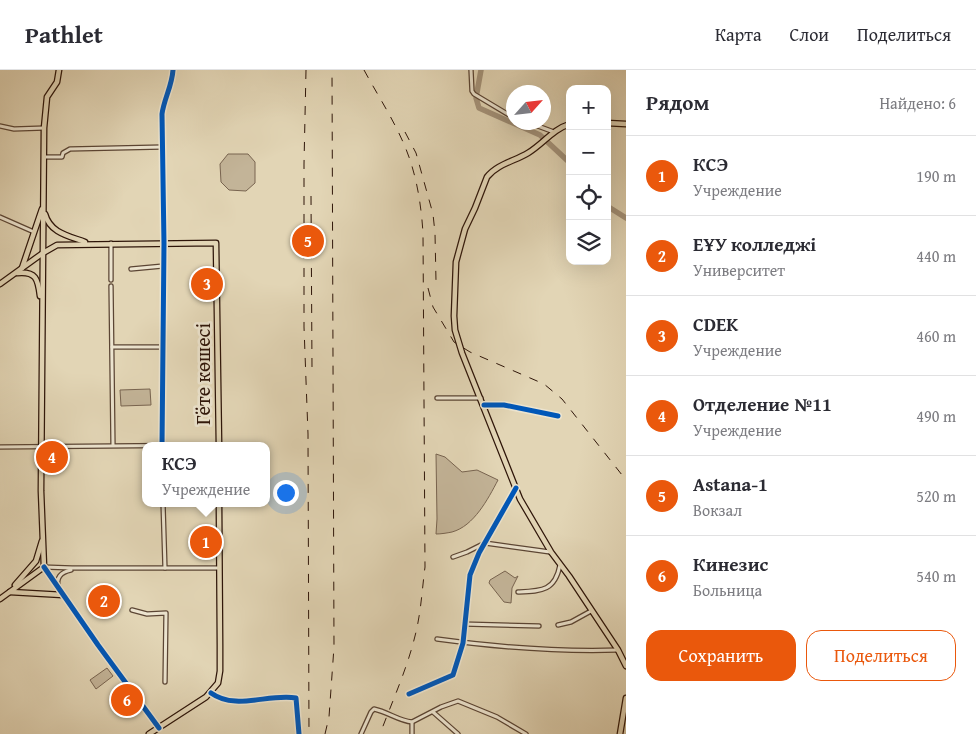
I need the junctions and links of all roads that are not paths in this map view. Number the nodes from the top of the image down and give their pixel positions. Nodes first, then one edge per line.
1 (59, 70) edge
2 (173, 70) edge
3 (471, 70) edge
4 (506, 113) edge
5 (611, 123) edge
6 (626, 124) edge
7 (0, 126) edge
8 (566, 126) edge
9 (44, 128) junction
10 (549, 130) edge
11 (554, 132) junction
12 (162, 147) junction
13 (44, 157) junction
14 (44, 203) junction
15 (44, 209) junction
16 (0, 217) edge
17 (35, 232) junction
18 (111, 243) junction
19 (89, 244) junction
20 (164, 244) junction
21 (43, 253) junction
22 (163, 266) junction
23 (22, 268) junction
24 (132, 269) dead end
25 (15, 273) junction
26 (111, 280) dead end
27 (0, 284) edge
28 (111, 286) dead end
29 (42, 308) junction
30 (112, 347) junction
31 (163, 347) junction
32 (437, 398) dead end
33 (481, 398) junction
34 (484, 405) junction
35 (558, 416) dead end
36 (162, 442) edge
37 (219, 442) edge
38 (113, 445) junction
39 (142, 446) edge
40 (0, 447) edge
41 (42, 447) junction
42 (516, 488) junction
43 (163, 507) edge
44 (219, 507) edge
45 (43, 537) junction
46 (485, 543) junction
47 (552, 552) junction
48 (452, 557) dead end
49 (560, 564) junction
50 (44, 567) junction
51 (83, 568) junction
52 (165, 568) junction
53 (219, 568) junction
54 (10, 592) junction
55 (518, 592) dead end
56 (63, 595) junction
57 (0, 599) edge
58 (132, 610) dead end
59 (591, 611) junction
60 (464, 624) junction
61 (558, 625) dead end
62 (539, 626) dead end
63 (437, 639) dead end
64 (463, 643) junction
65 (618, 650) junction
66 (626, 665) edge
67 (165, 682) dead end
68 (213, 691) junction
69 (409, 694) dead end
70 (626, 698) edge
71 (433, 712) junction
72 (412, 722) junction
73 (159, 728) junction
74 (149, 734) edge
75 (299, 734) edge
76 (362, 734) edge
77 (412, 734) edge
78 (458, 734) edge
79 (526, 734) edge
80 (620, 734) edge

1 - 9 main road
2 - 12 street
3 - 4 street
5 - 6 main road
7 - 9 street
8 - 11 main road
9 - 13 main road
10 - 11 street
11 - 33 main road
12 - 13 street
12 - 20 street
13 - 14 main road
14 - 15 main road
14 - 17 main road
15 - 19 main road
15 - 21 main road
16 - 17 street
17 - 23 main road
18 - 19 main road
18 - 20 main road
18 - 26 street
19 - 21 main road
20 - 22 street
20 - 37 main road, Гёте көшесі
21 - 23 main road
21 - 29 main road
22 - 24 street
22 - 31 street
23 - 25 main road
25 - 27 main road
25 - 29 main road
28 - 30 street
29 - 41 main road
30 - 31 street
30 - 38 street
31 - 36 street
32 - 33 street
33 - 34 main road
34 - 35 street
34 - 42 main road
38 - 39 street
38 - 41 street
40 - 41 street
41 - 45 main road
42 - 46 street
42 - 47 main road
43 - 52 street
44 - 53 main road
45 - 50 main road
45 - 54 main road
46 - 47 street
46 - 48 street
46 - 60 street
47 - 49 main road
49 - 55 street
49 - 59 main road
50 - 51 street
50 - 54 main road
50 - 56 street
51 - 52 street
51 - 56 street
52 - 53 street
53 - 68 main road
54 - 56 main road
54 - 57 main road
56 - 73 street
58 - 67 street
59 - 61 street
59 - 65 main road
60 - 62 street
60 - 64 street
63 - 64 street
64 - 65 street
64 - 69 street
65 - 66 main road
68 - 73 main road
68 - 75 street
70 - 80 main road
71 - 72 street
71 - 78 street
71 - 79 street
72 - 76 street
72 - 77 street
73 - 74 main road

